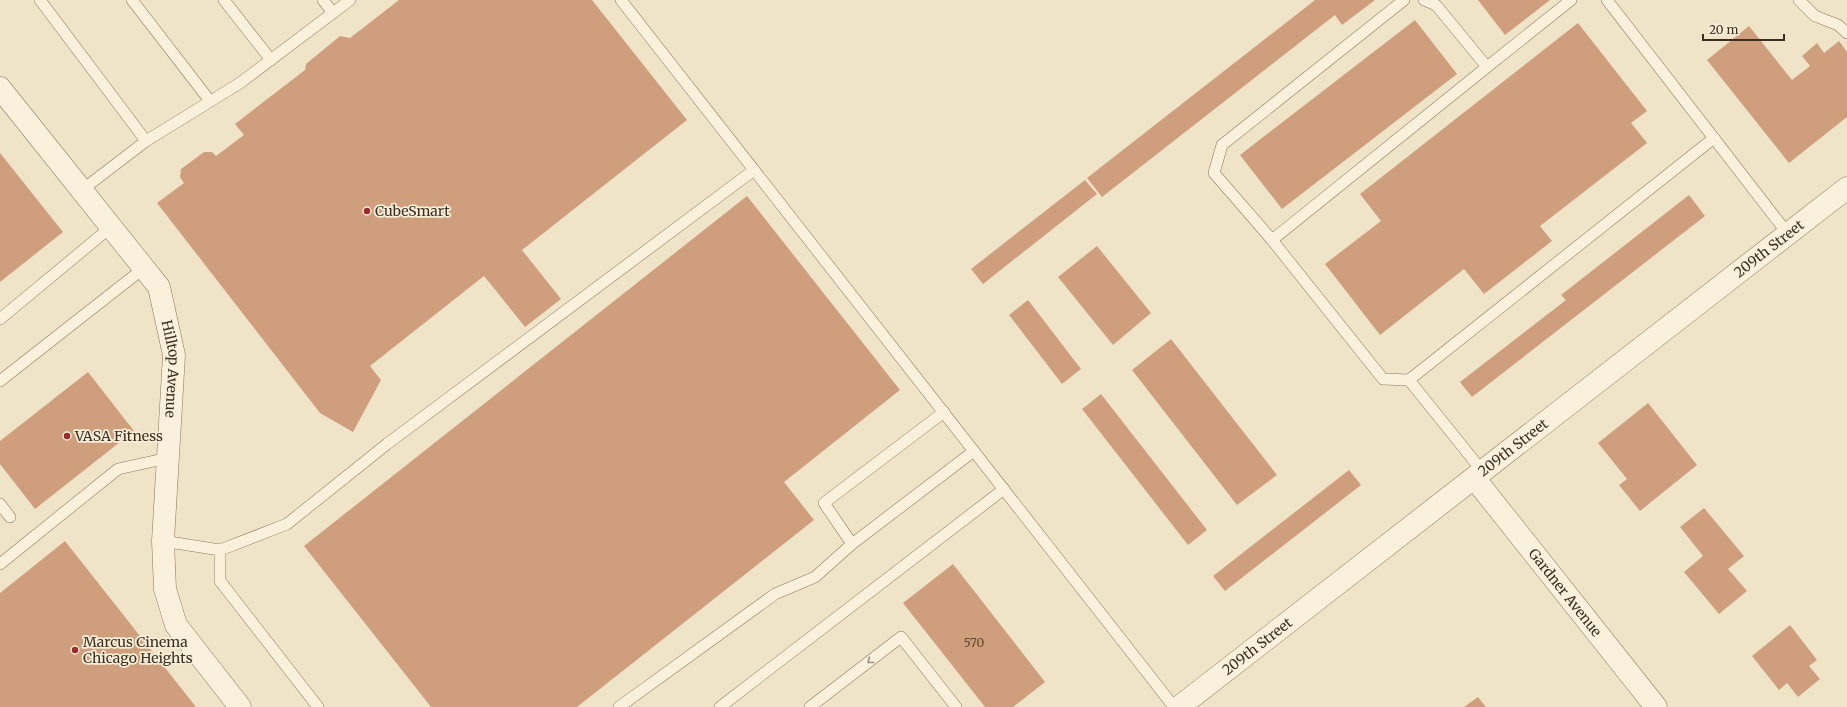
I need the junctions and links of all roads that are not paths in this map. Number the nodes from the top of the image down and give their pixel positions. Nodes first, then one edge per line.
1 (40, 0) edge
2 (132, 0) edge
3 (224, 0) edge
4 (324, 0) edge
5 (350, 0) edge
6 (621, 0) edge
7 (1404, 0) edge
8 (1424, 0) edge
9 (1570, 0) edge
10 (1607, 0) edge
11 (1799, 0) edge
12 (333, 13) junction
13 (1847, 33) edge
14 (271, 60) junction
15 (1487, 67) junction
16 (0, 88) edge
17 (210, 101) junction
18 (1714, 138) junction
19 (146, 141) junction
20 (754, 170) junction
21 (1847, 188) edge
22 (82, 190) junction
23 (111, 227) junction
24 (1788, 234) junction
25 (1272, 240) junction
26 (144, 268) junction
27 (0, 319) edge
28 (1409, 380) junction
29 (0, 381) edge
30 (944, 412) junction
31 (974, 451) junction
32 (168, 458) junction
33 (1479, 476) junction
34 (1004, 489) junction
35 (0, 504) edge
36 (10, 517) dead end
37 (163, 541) junction
38 (852, 544) junction
39 (220, 550) junction
40 (0, 564) edge
41 (240, 707) edge
42 (318, 707) edge
43 (618, 707) edge
44 (720, 707) edge
45 (810, 707) edge
46 (956, 707) edge
47 (1174, 707) edge
48 (1179, 707) edge
49 (1656, 707) edge

1 - 19 lane
2 - 17 lane
3 - 14 lane
4 - 12 lane
5 - 12 lane
6 - 20 lane
7 - 25 lane
8 - 15 lane
9 - 15 lane
10 - 18 lane
11 - 13 lane
12 - 14 lane
14 - 17 lane
15 - 25 lane
16 - 22 street, Hilltop Avenue
17 - 19 lane
18 - 24 lane
18 - 28 lane
19 - 22 lane
20 - 30 lane
20 - 39 lane
21 - 24 street, 209th Street
22 - 23 street, Hilltop Avenue
23 - 26 street, Hilltop Avenue
23 - 27 lane
24 - 33 street, 209th Street
25 - 28 lane
26 - 29 lane
26 - 32 street, Hilltop Avenue
28 - 33 lane
30 - 31 lane
30 - 38 lane
31 - 34 lane
31 - 38 lane
32 - 37 street, Hilltop Avenue
32 - 40 lane
33 - 48 street, 209th Street
33 - 49 street, Gardner Avenue
34 - 44 lane
34 - 47 lane
35 - 36 lane
37 - 39 lane
37 - 41 street, Hilltop Avenue
38 - 43 lane
39 - 42 lane
46 -> 45 lane

